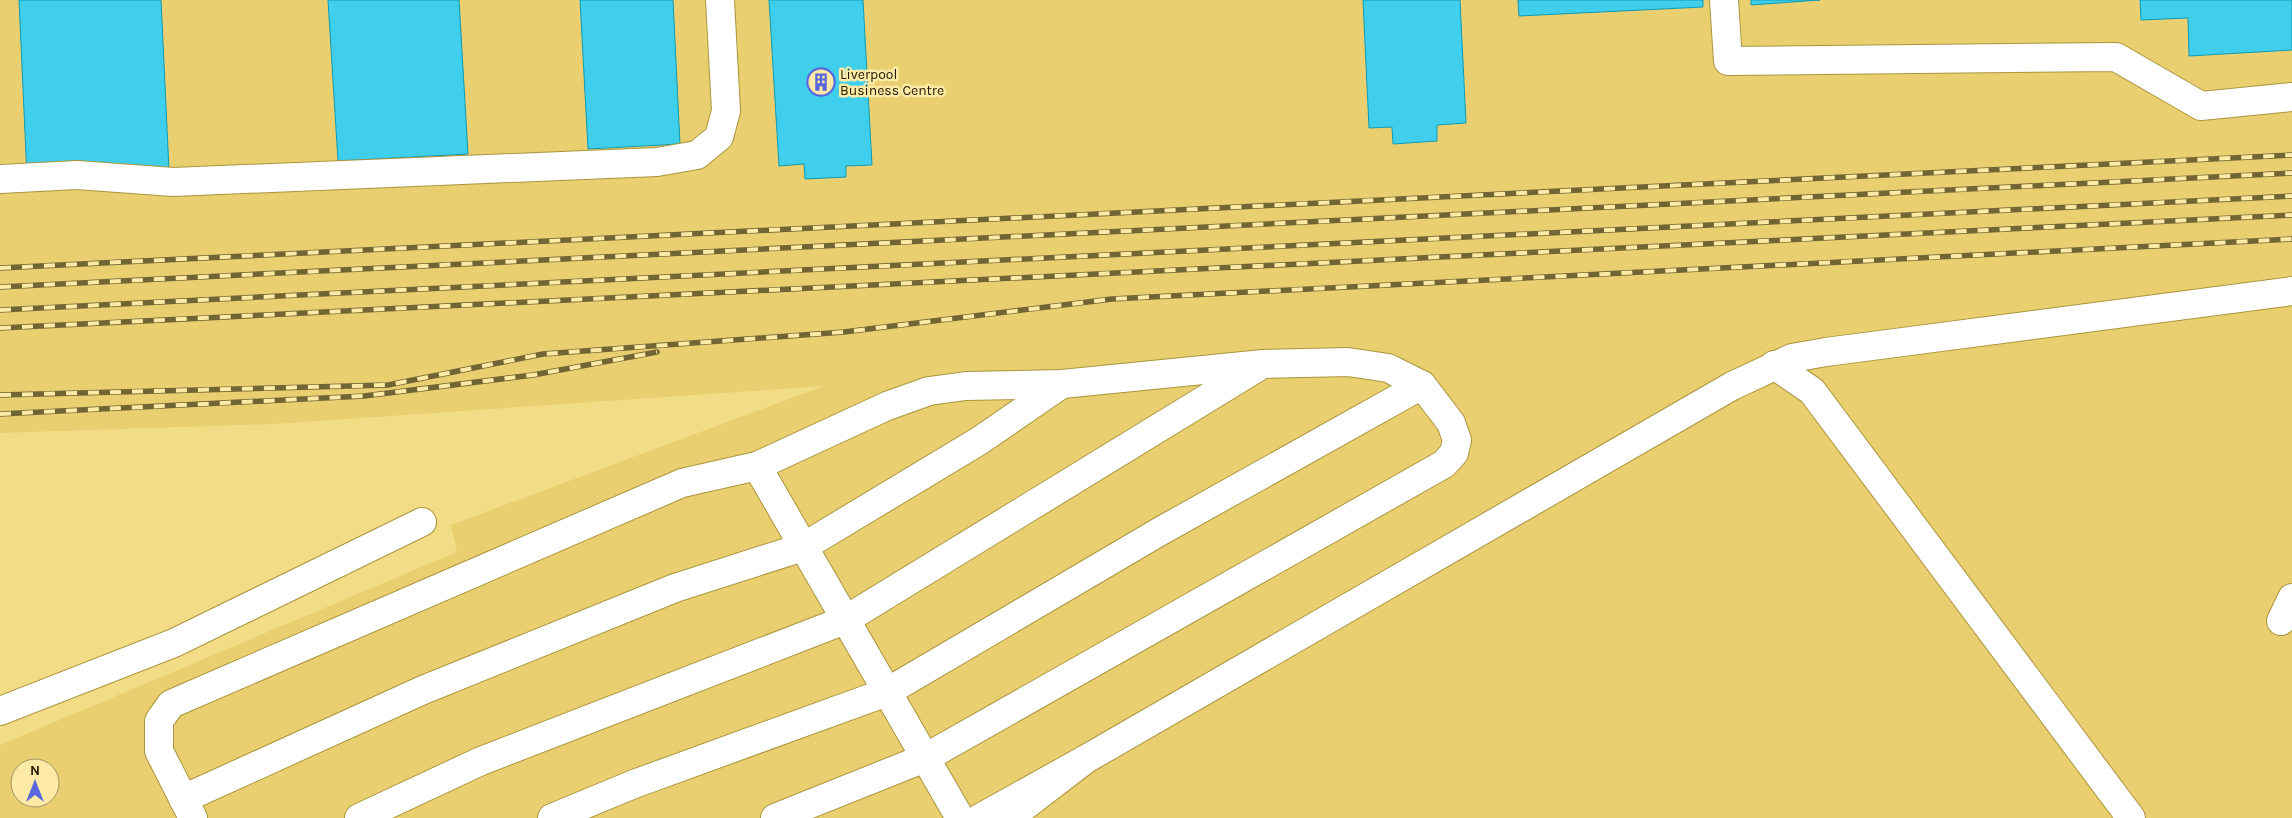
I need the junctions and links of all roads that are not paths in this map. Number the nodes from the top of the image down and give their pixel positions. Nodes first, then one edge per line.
1 (720, 0) edge
2 (1724, 0) edge
3 (2292, 97) edge
4 (0, 179) edge
5 (2292, 291) edge
6 (1263, 364) junction
7 (1774, 366) junction
8 (1062, 384) junction
9 (1422, 385) junction
10 (757, 466) junction
11 (422, 522) dead end
12 (803, 547) junction
13 (845, 620) junction
14 (887, 692) junction
15 (0, 711) edge
16 (925, 758) junction
17 (1086, 759) junction
18 (188, 808) edge
19 (359, 818) edge
20 (552, 818) edge
21 (775, 818) edge
22 (960, 818) edge
23 (980, 818) edge
24 (1009, 818) edge
25 (2131, 818) edge

1 - 4 lane
2 - 3 lane
5 - 7 lane
6 - 8 lane
6 - 9 lane
6 - 13 lane
7 - 17 lane
7 - 25 lane
8 - 10 lane
8 - 12 lane
9 - 14 lane
9 - 16 lane
10 - 12 lane
10 - 18 lane
11 - 15 lane
12 - 13 lane
12 - 18 lane
13 - 14 lane
13 - 19 lane
14 - 16 lane
14 - 20 lane
16 - 21 lane
16 - 22 lane
17 - 23 lane
17 - 24 lane

